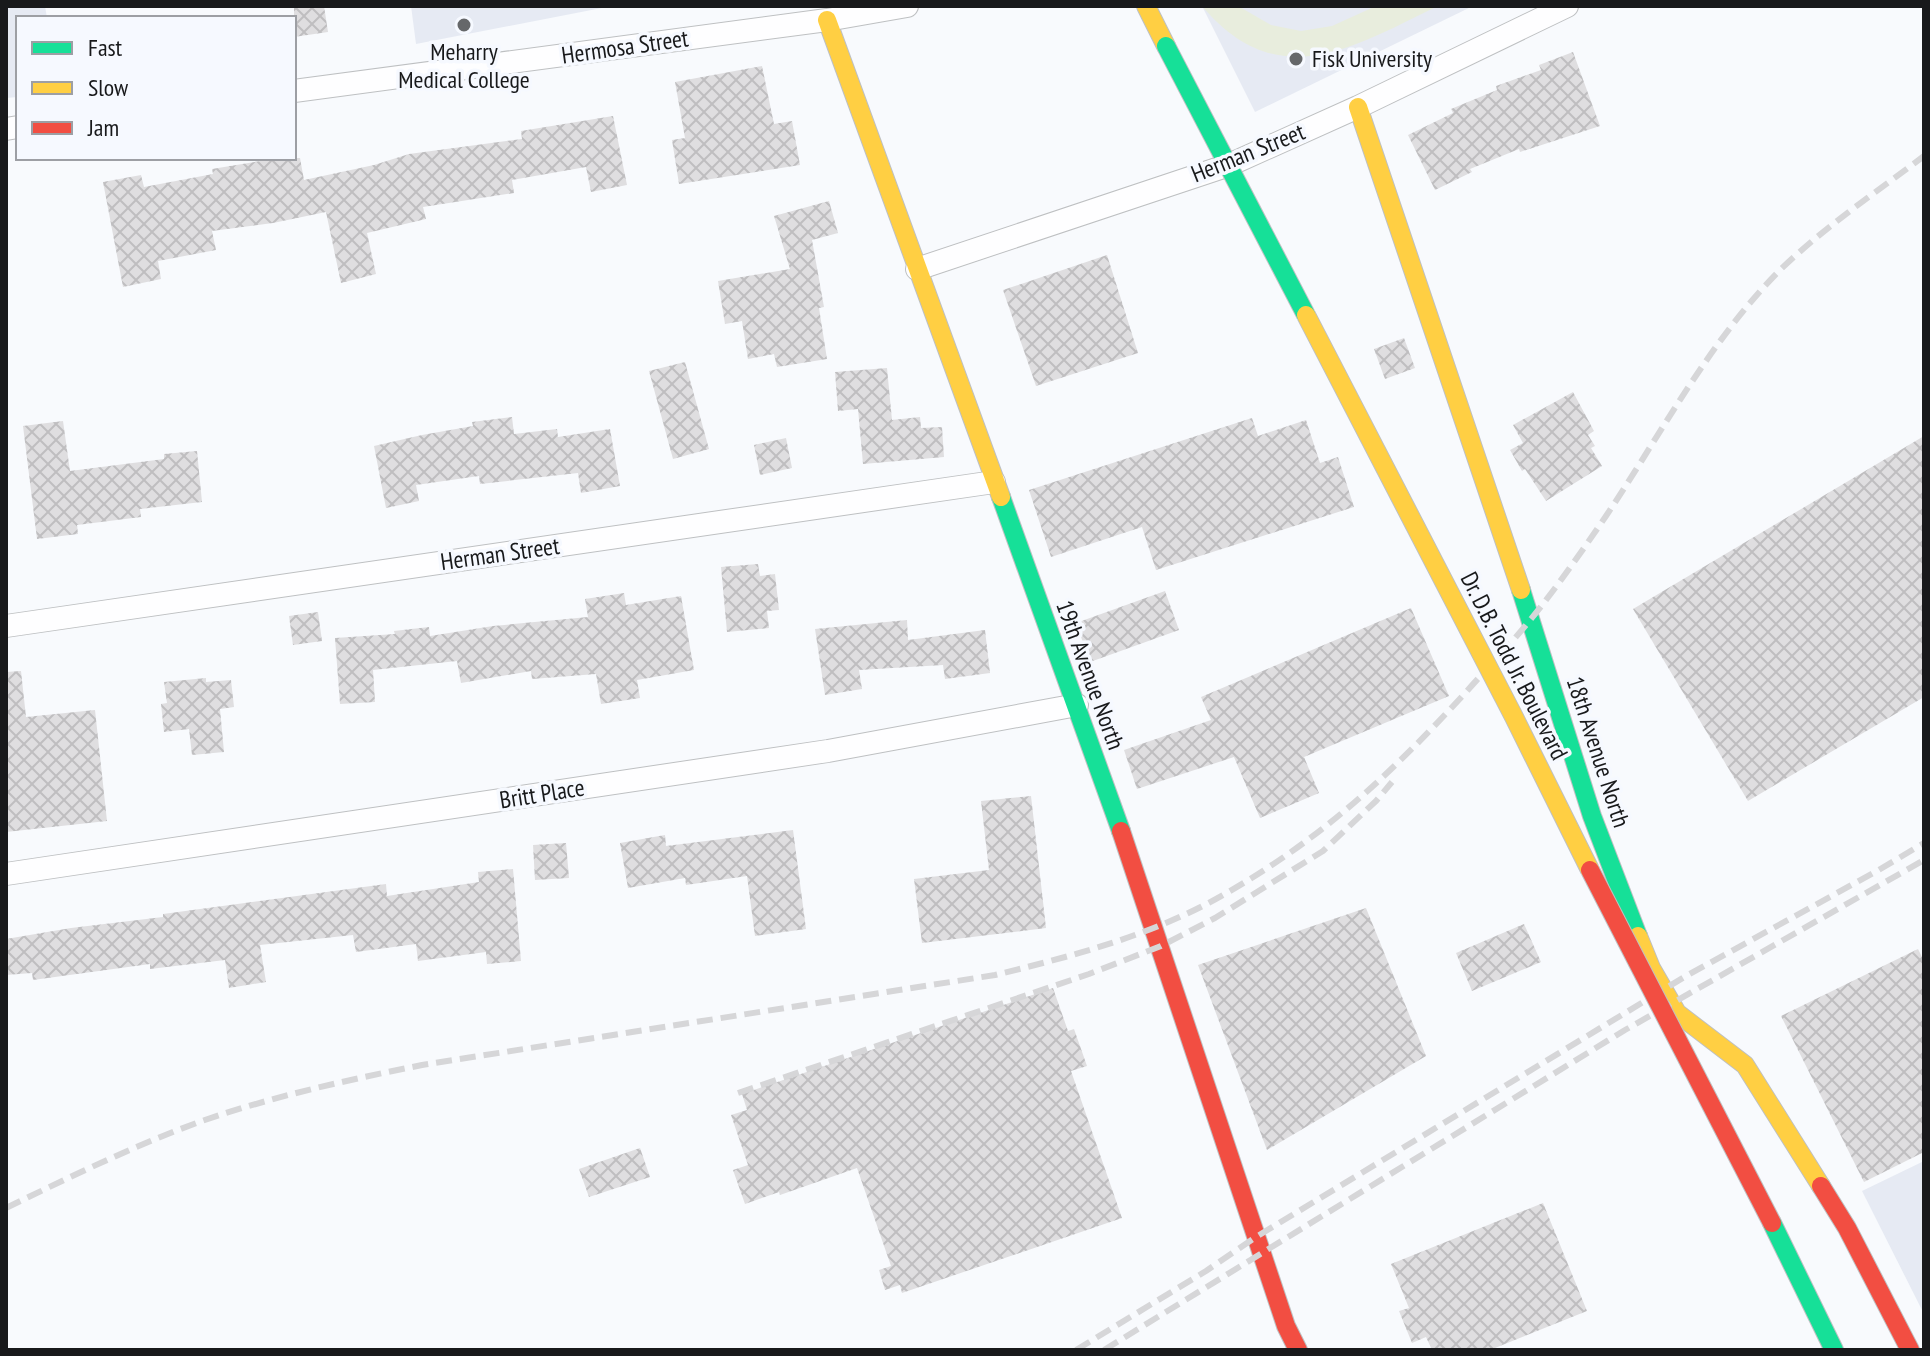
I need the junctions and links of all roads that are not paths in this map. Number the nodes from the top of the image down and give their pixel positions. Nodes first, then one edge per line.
1 (907, 6) edge
2 (1146, 6) edge
3 (1567, 6) edge
4 (827, 20) junction
5 (296, 91) edge
6 (1358, 107) junction
7 (917, 269) junction
8 (994, 482) junction
9 (6, 626) edge
10 (1077, 705) junction
11 (6, 874) edge
12 (1298, 1350) edge
13 (1834, 1350) edge
14 (1910, 1350) edge

1 - 4 street, Hermosa Street
2 - 13 street, Dr. D.B. Todd Jr. Boulevard, bridge
3 - 6 street, Herman Street
4 - 5 street, Hermosa Street
4 - 7 street, 19th Avenue North
6 - 7 street, Herman Street
6 - 14 street, 18th Avenue North
7 - 8 street, 19th Avenue North
8 - 9 street, Herman Street
8 - 10 street, 19th Avenue North
10 - 11 street, Britt Place
10 - 12 street, 19th Avenue North

